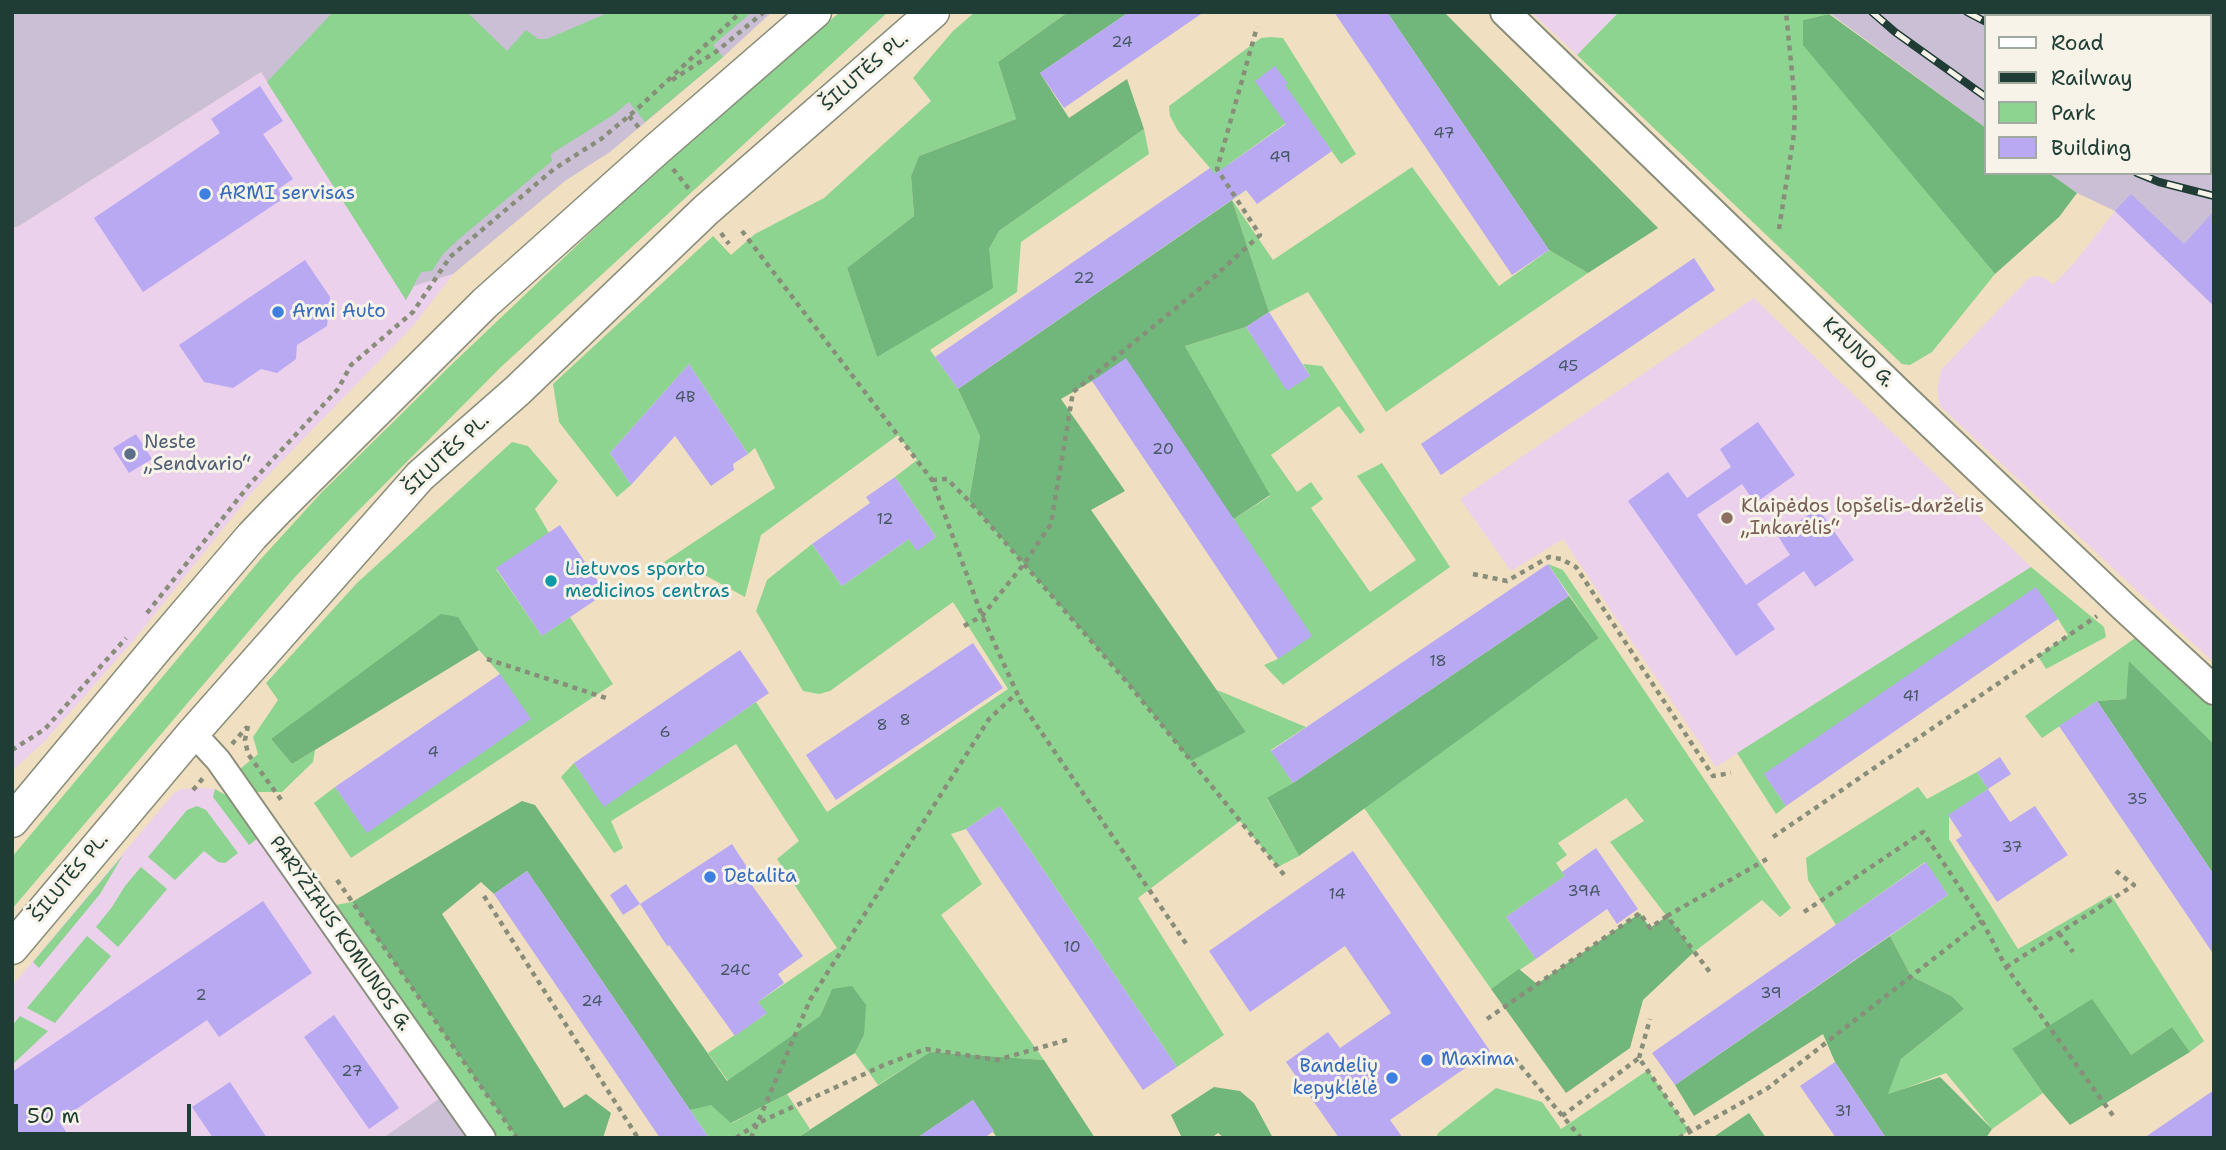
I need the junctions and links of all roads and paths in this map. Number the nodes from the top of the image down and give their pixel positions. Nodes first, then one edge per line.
1 (741, 12) edge
2 (764, 12) edge
3 (815, 12) edge
4 (933, 12) edge
5 (1505, 12) edge
6 (1786, 12) edge
7 (1257, 27) dead end
8 (662, 87) junction
9 (629, 116) junction
10 (657, 149) junction
11 (706, 210) junction
12 (1779, 229) dead end
13 (742, 231) dead end
14 (729, 244) dead end
15 (932, 480) junction
16 (1024, 564) junction
17 (1473, 575) dead end
18 (2101, 613) dead end
19 (982, 616) junction
20 (144, 618) dead end
21 (964, 626) dead end
22 (126, 638) dead end
23 (487, 659) dead end
24 (2214, 690) edge
25 (1017, 693) junction
26 (609, 699) dead end
27 (248, 726) dead end
28 (193, 733) junction
29 (12, 750) edge
30 (1731, 773) dead end
31 (282, 801) dead end
32 (12, 821) edge
33 (1773, 837) dead end
34 (1766, 859) dead end
35 (2112, 868) dead end
36 (1285, 876) dead end
37 (337, 880) dead end
38 (484, 896) dead end
39 (1804, 912) dead end
40 (1667, 916) junction
41 (1982, 920) junction
42 (2058, 933) junction
43 (1187, 945) dead end
44 (12, 948) edge
45 (2073, 952) dead end
46 (2006, 967) junction
47 (1712, 975) dead end
48 (1487, 1019) dead end
49 (1650, 1019) dead end
50 (1070, 1038) dead end
51 (1514, 1058) dead end
52 (1639, 1058) junction
53 (1562, 1116) junction
54 (2114, 1117) dead end
55 (758, 1123) junction
56 (1689, 1130) junction
57 (635, 1136) edge
58 (483, 1138) edge
59 (517, 1138) edge
60 (736, 1138) edge
61 (751, 1138) edge
62 (1581, 1138) edge
63 (1679, 1138) edge

1 - 8 path
2 - 8 path
3 - 10 main road
4 - 11 main road, ŠILUTĖS PL.
5 - 24 main road, KAUNO G.
6 - 12 path
7 - 16 path
8 - 9 path
9 - 10 path
9 - 20 path
10 - 11 path
10 - 32 main road
11 - 14 path
11 - 28 main road, ŠILUTĖS PL.
13 - 15 path
15 - 16 path
15 - 19 path
16 - 19 path
16 - 36 path
17 - 30 path
18 - 33 path
19 - 21 path
19 - 25 path
22 - 29 path
23 - 26 path
25 - 43 path
25 - 55 path
27 - 31 path
28 - 44 main road, ŠILUTĖS PL.
28 - 58 street, PARYŽIAUS KOMUNOS G.
34 - 40 path
35 - 42 path
37 - 59 path
38 - 57 path
39 - 41 path
40 - 47 path
40 - 48 path
41 - 46 path
41 - 56 path
42 - 45 path
42 - 46 path
46 - 54 path
49 - 52 path
50 - 55 path
51 - 53 path
52 - 53 path
52 - 56 path
53 - 62 path
55 - 60 path
55 - 61 path
56 - 63 path

